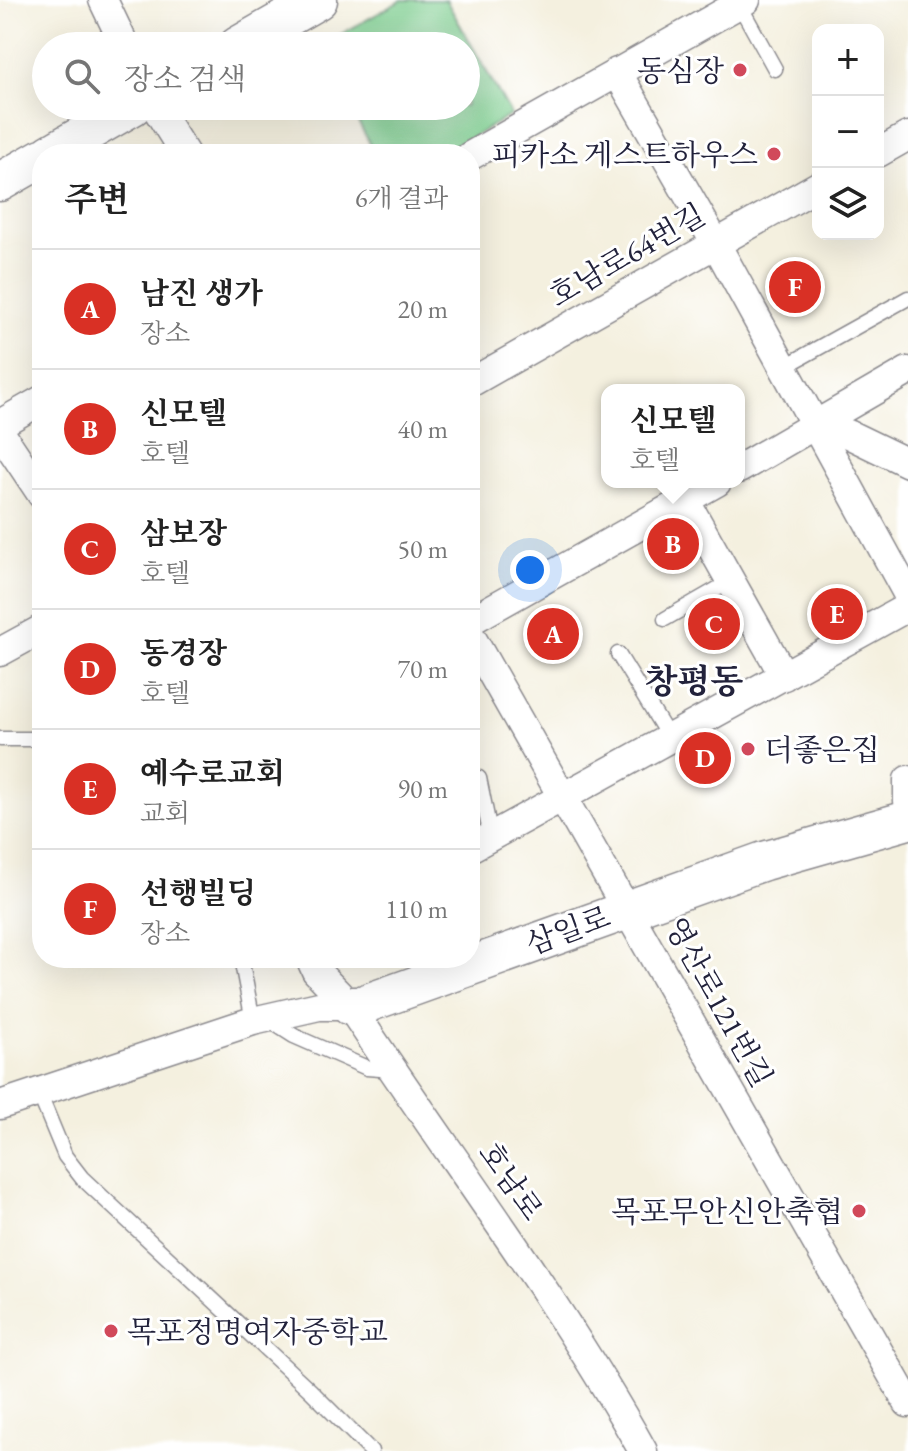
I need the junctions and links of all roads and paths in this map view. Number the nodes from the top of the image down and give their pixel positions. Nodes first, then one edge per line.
1 (103, 0) edge
2 (318, 0) edge
3 (742, 2) edge
4 (118, 32) edge
5 (262, 32) edge
6 (775, 69) dead end
7 (617, 72) junction
8 (109, 120) edge
9 (164, 120) edge
10 (908, 136) edge
11 (67, 144) edge
12 (179, 144) edge
13 (480, 150) edge
14 (884, 150) edge
15 (32, 164) edge
16 (1, 182) edge
17 (812, 189) edge
18 (716, 244) junction
19 (908, 298) edge
20 (784, 367) junction
21 (908, 371) edge
22 (480, 377) edge
23 (32, 406) edge
24 (0, 424) edge
25 (816, 425) junction
26 (0, 432) edge
27 (908, 463) edge
28 (745, 466) edge
29 (32, 480) edge
30 (706, 488) edge
31 (685, 500) junction
32 (731, 581) junction
33 (908, 595) edge
34 (908, 607) edge
35 (480, 615) edge
36 (665, 619) dead end
37 (32, 634) edge
38 (0, 652) edge
39 (480, 653) edge
40 (618, 654) dead end
41 (784, 676) junction
42 (0, 739) edge
43 (32, 739) edge
44 (670, 739) junction
45 (908, 780) edge
46 (563, 799) junction
47 (908, 801) edge
48 (908, 820) edge
49 (480, 843) edge
50 (627, 908) junction
51 (480, 962) edge
52 (244, 968) edge
53 (315, 968) edge
54 (463, 968) edge
55 (350, 1006) junction
56 (259, 1019) junction
57 (393, 1070) junction
58 (39, 1093) junction
59 (0, 1105) edge
60 (908, 1403) edge
61 (371, 1451) edge
62 (643, 1451) edge

1 - 4 street
2 - 5 street
3 - 6 lane
3 - 7 street
7 - 13 street
7 - 18 street
8 - 11 street
9 - 12 street
10 - 14 street
15 - 16 street
17 - 18 street, 호남로64번길
18 - 20 street
18 - 22 street, 호남로64번길
19 - 20 lane
20 - 25 street
21 - 25 street
23 - 24 street
25 - 27 street
25 - 28 street
25 - 33 street
26 - 29 street
30 - 31 street
31 - 32 street
31 - 35 street
32 - 36 lane
32 - 41 street
34 - 41 street
37 - 38 street
39 - 46 street, 영산로121번길
40 - 44 lane
41 - 44 street
42 - 43 lane
44 - 46 street
45 - 47 street
46 - 49 street
46 - 50 street, 영산로121번길
48 - 50 street, 삼일로
50 - 51 street, 삼일로
50 - 60 street, 영산로121번길
52 - 56 lane
53 - 55 street, 호남로
54 - 55 street, 삼일로
55 - 56 street, 삼일로
55 - 57 street, 호남로
56 - 57 lane
56 - 58 street, 삼일로
57 - 62 street, 호남로
58 - 59 street, 삼일로
58 - 61 lane

